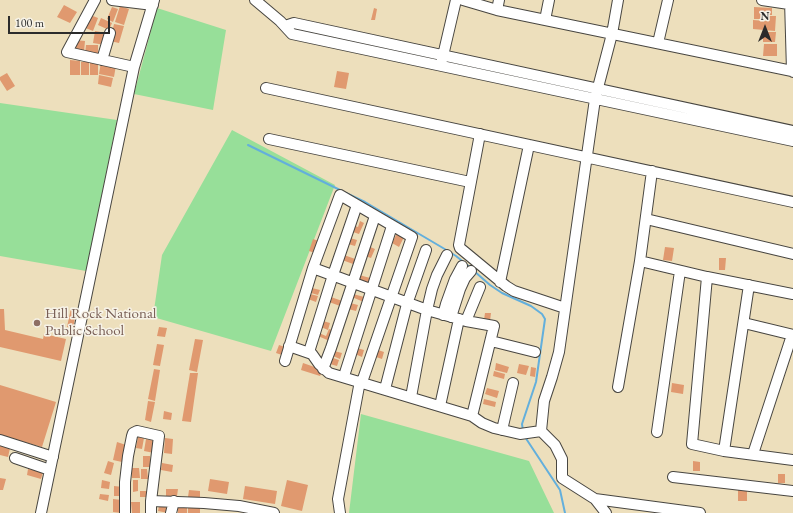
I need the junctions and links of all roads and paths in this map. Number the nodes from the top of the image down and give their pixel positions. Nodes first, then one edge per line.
1 (95, 0) edge
2 (112, 0) edge
3 (255, 0) edge
4 (456, 0) edge
5 (463, 0) edge
6 (549, 0) edge
7 (618, 0) edge
8 (668, 0) edge
9 (762, 0) edge
10 (789, 2) edge
11 (154, 3) edge
12 (498, 5) edge
13 (545, 20) junction
14 (285, 26) junction
15 (110, 33) dead end
16 (612, 34) junction
17 (658, 43) junction
18 (444, 54) junction
19 (102, 60) junction
20 (440, 66) junction
21 (134, 67) junction
22 (792, 71) edge
23 (266, 88) dead end
24 (598, 88) junction
25 (595, 99) junction
26 (793, 131) edge
27 (480, 134) junction
28 (269, 139) dead end
29 (793, 141) edge
30 (529, 145) junction
31 (587, 158) junction
32 (652, 171) junction
33 (470, 182) junction
34 (793, 202) edge
35 (357, 205) junction
36 (375, 216) junction
37 (646, 219) junction
38 (392, 226) junction
39 (426, 250) dead end
40 (793, 254) edge
41 (447, 255) dead end
42 (640, 262) junction
43 (462, 266) dead end
44 (313, 268) junction
45 (471, 271) dead end
46 (680, 271) junction
47 (333, 275) junction
48 (707, 277) junction
49 (500, 282) junction
50 (353, 283) junction
51 (749, 285) junction
52 (480, 287) dead end
53 (372, 291) junction
54 (793, 294) edge
55 (391, 298) junction
56 (408, 304) junction
57 (565, 308) junction
58 (427, 310) junction
59 (455, 318) junction
60 (744, 323) junction
61 (792, 335) edge
62 (491, 341) junction
63 (289, 346) junction
64 (309, 352) junction
65 (535, 352) dead end
66 (285, 361) dead end
67 (323, 369) junction
68 (344, 376) junction
69 (361, 382) junction
70 (513, 383) dead end
71 (618, 387) dead end
72 (385, 389) junction
73 (411, 397) junction
74 (440, 406) junction
75 (472, 416) junction
76 (502, 430) junction
77 (541, 432) junction
78 (657, 432) dead end
79 (0, 440) edge
80 (724, 451) junction
81 (753, 454) junction
82 (53, 457) junction
83 (15, 458) dead end
84 (792, 458) edge
85 (50, 470) junction
86 (673, 477) dead end
87 (793, 491) edge
88 (595, 499) junction
89 (151, 501) junction
90 (174, 501) junction
91 (204, 508) edge
92 (238, 510) edge
93 (41, 513) edge
94 (125, 513) edge
95 (151, 513) edge
96 (171, 513) edge
97 (270, 513) edge
98 (340, 513) edge
99 (606, 513) edge
100 (700, 513) edge

1 - 19 street
2 - 11 street
3 - 14 street
4 - 18 street
5 - 12 street
6 - 13 street
7 - 16 street
8 - 17 street
9 - 10 street
10 - 22 street
11 - 21 street
12 - 13 street
13 - 16 street
14 - 18 street
14 - 20 street
15 - 19 street
16 - 17 street
16 - 24 street
17 - 22 street
18 - 20 street
18 - 24 street
19 - 21 street
20 - 25 street
21 - 82 street
23 - 27 street
24 - 25 street
24 - 26 street
25 - 29 street
25 - 31 street
27 - 30 street
27 - 33 street
28 - 33 street
30 - 31 street
30 - 49 street
31 - 32 street
31 - 57 street
32 - 34 street
32 - 37 street
33 - 49 street
35 - 36 street
35 - 44 street
35 - 47 street
36 - 38 street
36 - 50 street
37 - 40 street
37 - 42 street
38 - 53 street
38 - 55 street
39 - 56 street
41 - 58 street
42 - 46 street
42 - 71 street
43 - 59 street
44 - 47 street
44 - 63 street
45 - 59 street
46 - 48 street
46 - 78 street
47 - 50 street
47 - 64 street
48 - 51 street
48 - 80 street
49 - 57 street
50 - 53 street
50 - 67 street
51 - 54 street
51 - 60 street
52 - 59 street
53 - 55 street
53 - 68 street
55 - 56 street
55 - 69 street
56 - 58 street
56 - 72 street
57 - 77 street
58 - 59 street
58 - 73 street
59 - 62 street
59 - 74 street
60 - 61 street
60 - 80 street
61 - 81 street
62 - 65 street
62 - 75 street
63 - 64 street
63 - 66 street
64 - 67 street
67 - 68 street
68 - 69 street
69 - 72 street
69 - 98 street
70 - 76 street
72 - 73 street
73 - 74 street
74 - 75 street
75 - 76 street
76 - 77 street
77 - 88 street
79 - 82 street
80 - 81 street
81 - 84 street
82 - 85 street
83 - 85 street
85 - 93 street
86 - 87 street
88 - 99 street
88 - 100 street
89 - 90 street
89 - 94 street
89 - 95 street
90 - 91 street
90 - 96 street
91 - 92 street
92 - 97 street

